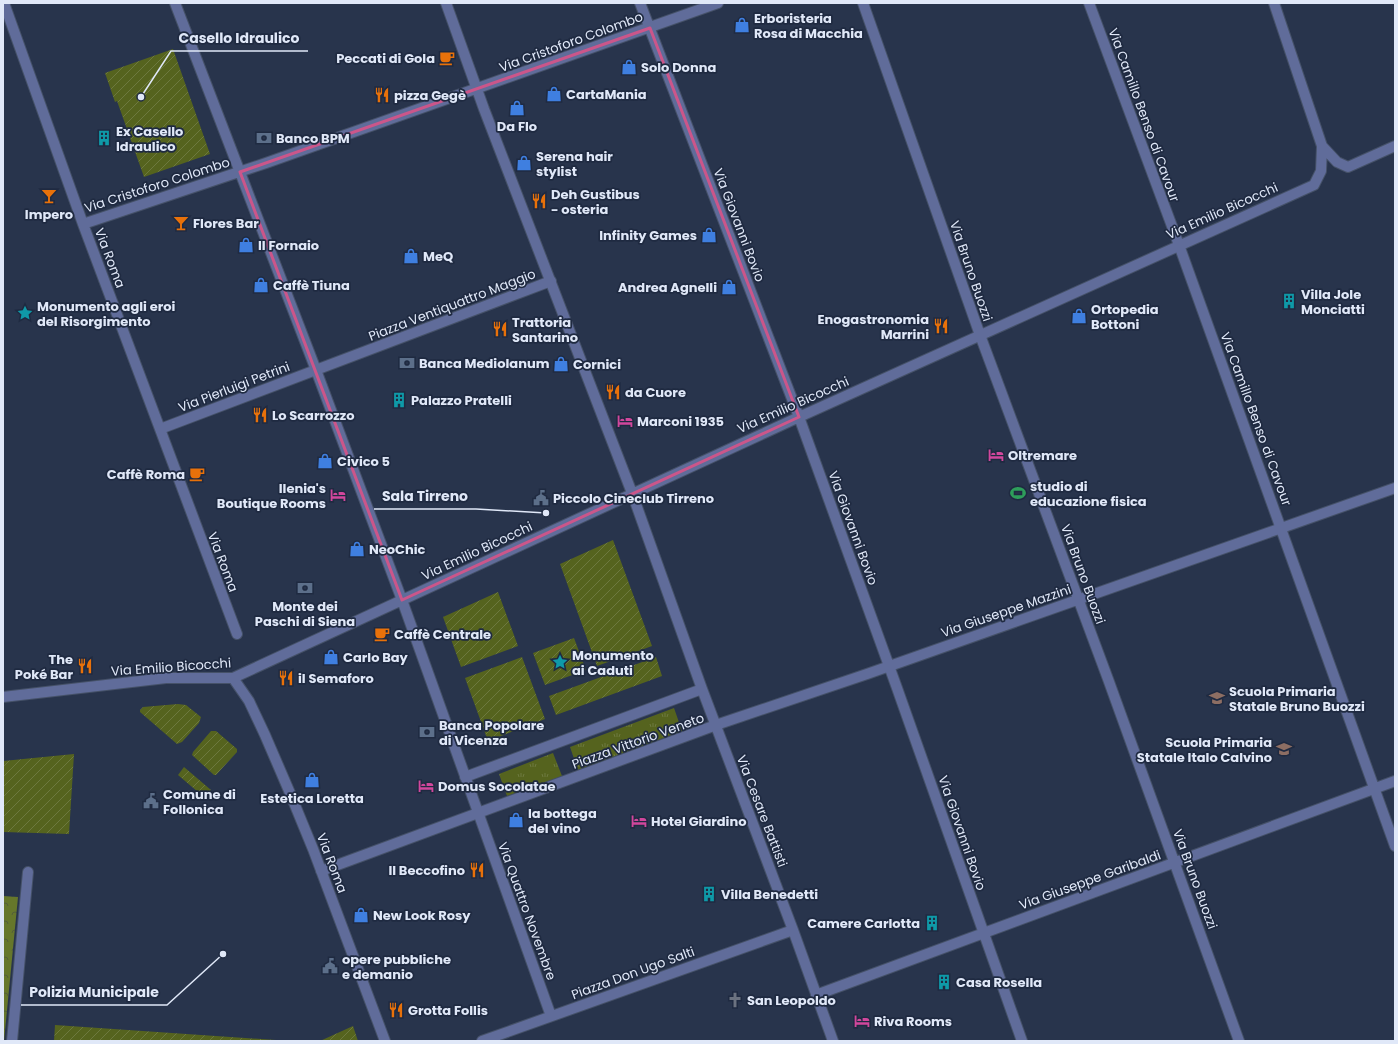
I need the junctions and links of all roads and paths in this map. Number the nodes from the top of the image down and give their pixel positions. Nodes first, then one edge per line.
1 (4, 3) edge
2 (176, 3) edge
3 (446, 3) edge
4 (640, 3) edge
5 (718, 3) edge
6 (863, 3) edge
7 (1089, 3) edge
8 (1274, 3) edge
9 (650, 28) junction
10 (477, 89) junction
11 (1322, 146) junction
12 (1395, 146) edge
13 (240, 172) junction
14 (83, 224) junction
15 (1179, 245) junction
16 (551, 281) junction
17 (1026, 314) joint
18 (1008, 322) joint
19 (980, 335) junction
20 (316, 370) junction
21 (799, 417) junction
22 (160, 429) junction
23 (1395, 488) edge
24 (632, 493) junction
25 (1282, 529) junction
26 (402, 600) junction
27 (1079, 600) junction
28 (236, 634) dead end
29 (889, 666) junction
30 (233, 678) junction
31 (702, 688) junction
32 (3, 697) edge
33 (716, 725) junction
34 (465, 777) junction
35 (1395, 781) edge
36 (1374, 789) junction
37 (478, 814) junction
38 (1395, 846) edge
39 (1175, 863) junction
40 (321, 871) junction
41 (28, 872) dead end
42 (793, 930) junction
43 (983, 934) junction
44 (816, 995) junction
45 (551, 1016) junction
46 (12, 1041) edge
47 (385, 1041) edge
48 (482, 1041) edge
49 (832, 1041) edge
50 (1022, 1041) edge
51 (1239, 1041) edge

1 - 14 street, Via Roma
2 - 13 street
3 - 10 street, Piazza Ventiquattro Maggio
4 - 9 street, Via Giovanni Bovio
5 - 9 street, Via Cristoforo Colombo
6 - 19 street, Via Bruno Buozzi
7 - 15 street, Via Camillo Benso di Cavour
8 - 11 street
9 - 10 street, Via Cristoforo Colombo
9 - 21 street, Via Giovanni Bovio
10 - 13 street, Via Cristoforo Colombo
10 - 16 street, Piazza Ventiquattro Maggio
11 - 12 street
11 - 15 street, Via Emilio Bicocchi
13 - 14 street, Via Cristoforo Colombo
13 - 20 street
14 - 22 street, Via Roma
15 - 17 street, Via Emilio Bicocchi
15 - 25 street, Via Camillo Benso di Cavour
16 - 20 street, Piazza Ventiquattro Maggio
16 - 24 street, Piazza Vittorio Veneto
17 - 18 street, Via Bruno Buozzi
18 - 19 street, Via Emilio Bicocchi
19 - 21 street, Via Emilio Bicocchi
19 - 27 street, Via Bruno Buozzi
20 - 22 street, Via Pierluigi Petrini
20 - 26 street
21 - 24 street, Via Emilio Bicocchi
21 - 29 street, Via Giovanni Bovio
22 - 28 street, Via Roma
23 - 25 street, Via Giuseppe Mazzini
24 - 26 street, Via Emilio Bicocchi
24 - 31 street, Piazza Vittorio Veneto
25 - 27 street, Via Giuseppe Mazzini
25 - 36 street, Via Camillo Benso di Cavour
26 - 30 street, Via Emilio Bicocchi
26 - 34 street
27 - 29 street, Via Giuseppe Mazzini
27 - 39 street, Via Bruno Buozzi
29 - 33 street, Via Giuseppe Mazzini
29 - 43 street, Via Giovanni Bovio
30 - 32 street, Via Emilio Bicocchi
30 - 40 street, Via Roma
31 - 33 street, Piazza Vittorio Veneto
31 - 34 street, Piazza Vittorio Veneto
33 - 37 street, Piazza Vittorio Veneto
33 - 42 street, Via Cesare Battisti
34 - 37 street
35 - 36 street, Via Giuseppe Garibaldi
36 - 38 street, Via Camillo Benso di Cavour
36 - 39 street, Via Giuseppe Garibaldi
37 - 40 street, Piazza Vittorio Veneto
37 - 45 street, Via Quattro Novembre
39 - 43 street, Via Giuseppe Garibaldi
39 - 51 street, Via Bruno Buozzi
40 - 47 street, Via Roma
41 - 46 street
42 - 44 street, Via Cesare Battisti
42 - 45 street, Piazza Don Ugo Salti
43 - 44 street, Via Giuseppe Garibaldi
43 - 50 street, Via Giovanni Bovio
44 - 49 street, Via Cesare Battisti
45 - 48 street, Piazza Don Ugo Salti

